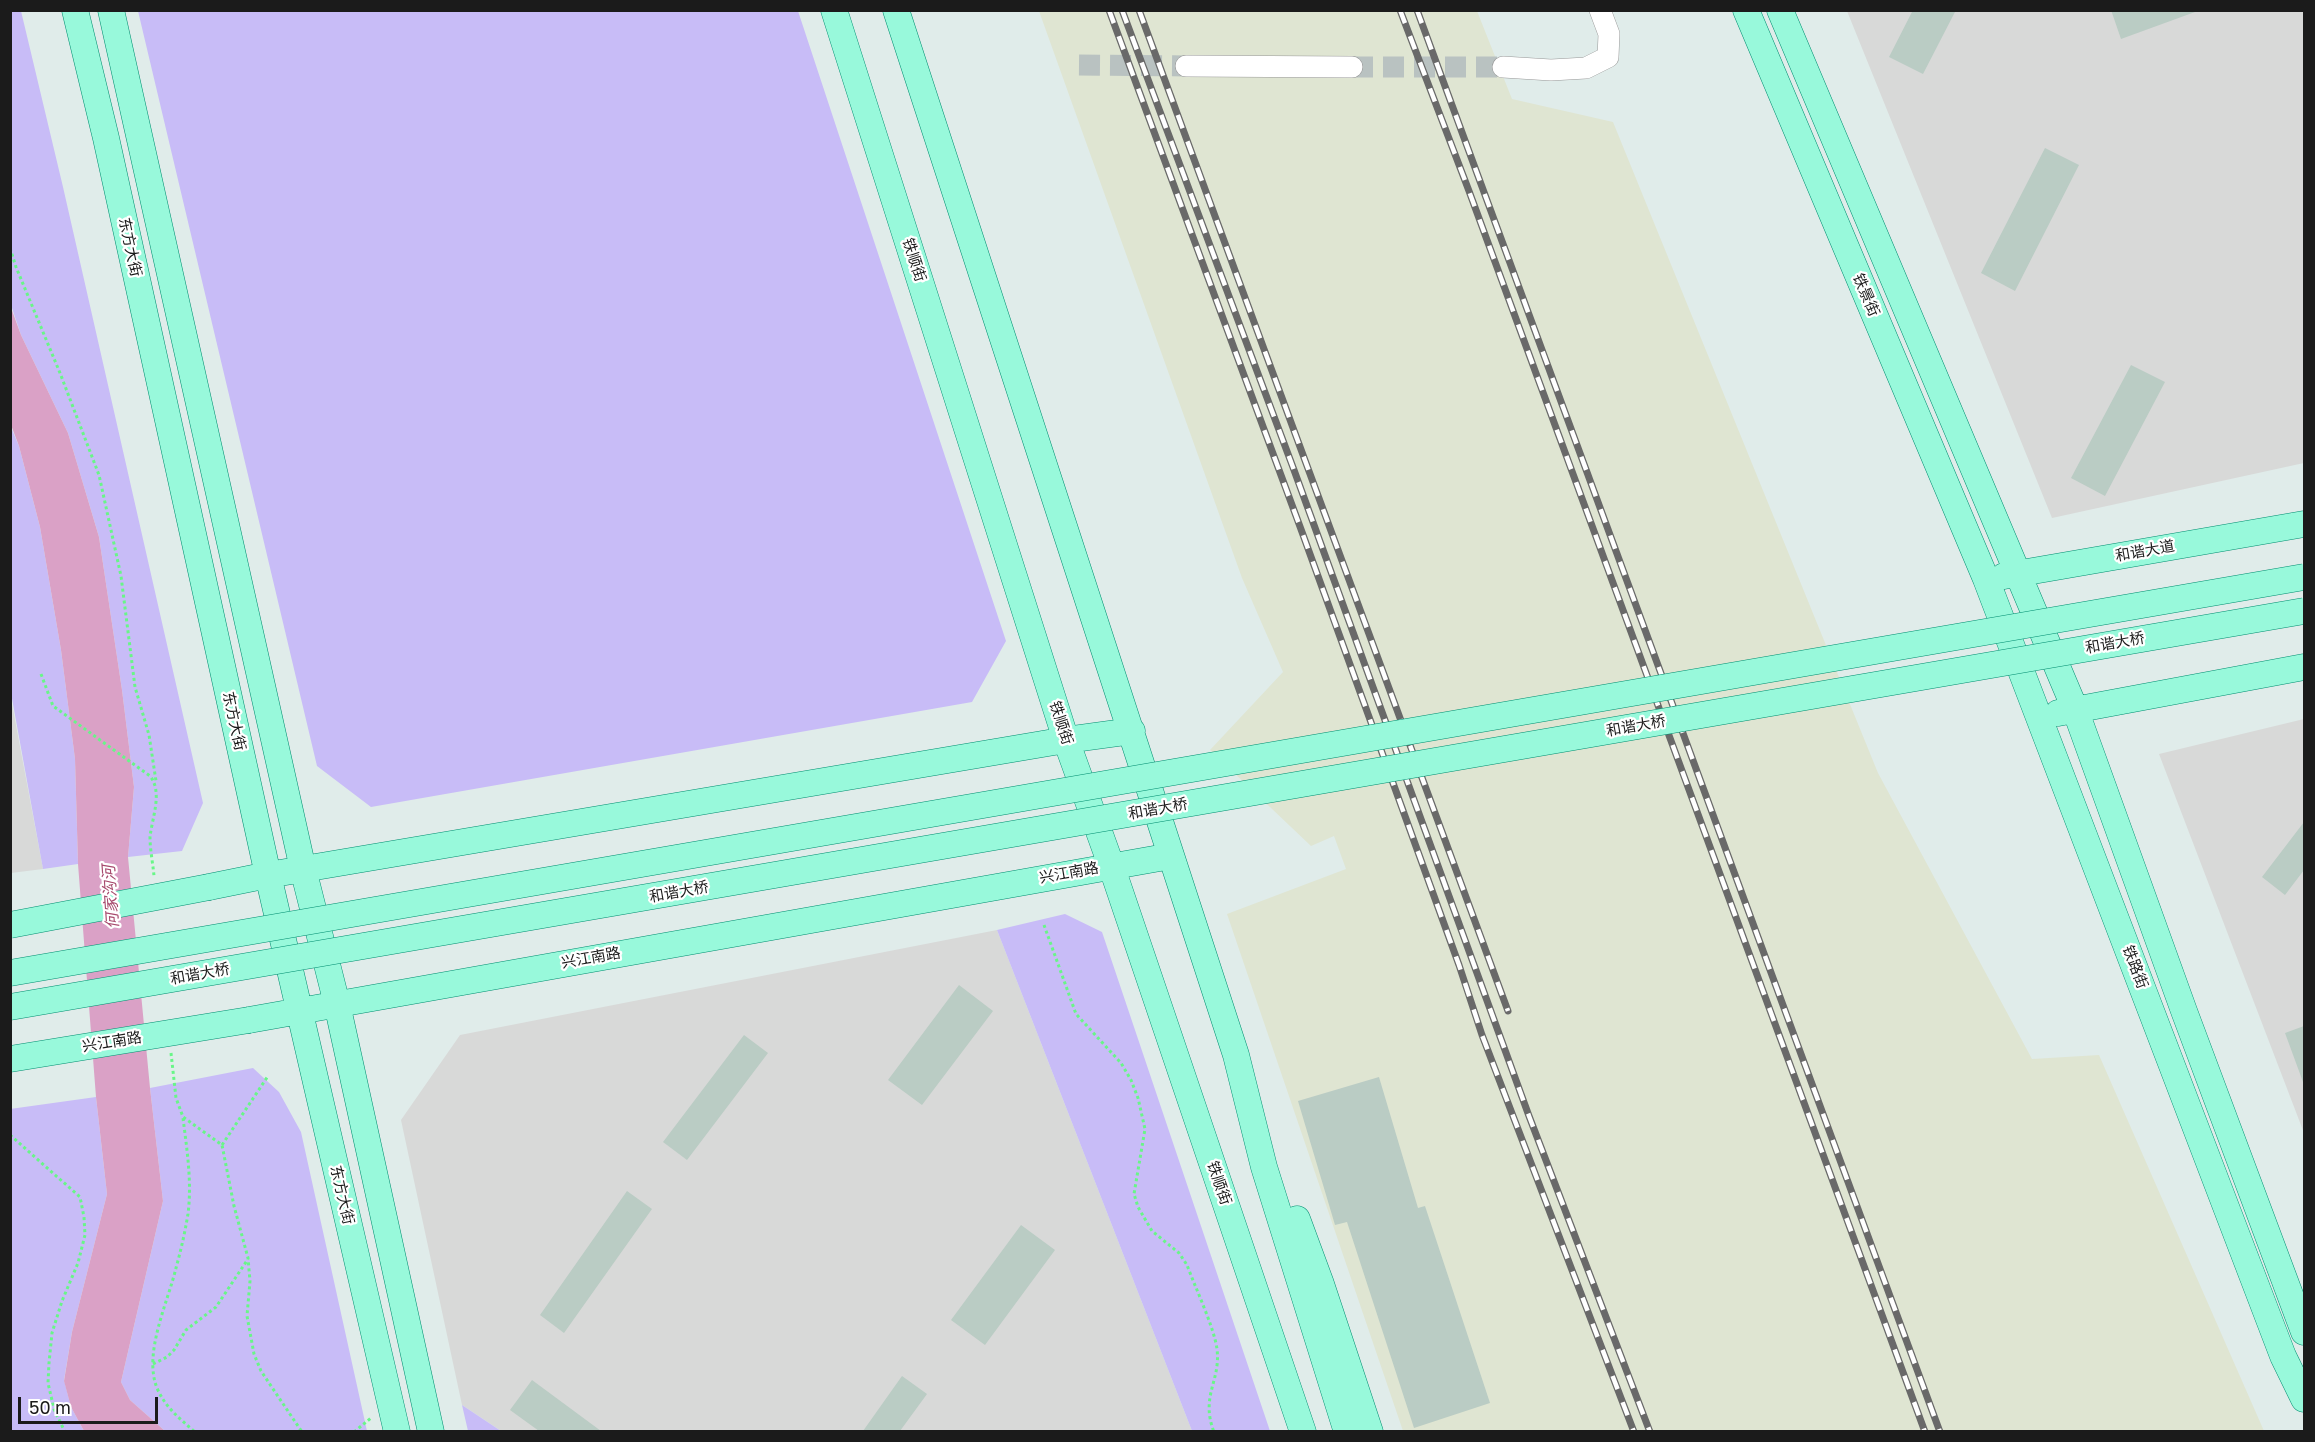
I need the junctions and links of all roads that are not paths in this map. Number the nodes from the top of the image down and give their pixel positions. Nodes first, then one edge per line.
1 (75, 10) edge
2 (111, 10) edge
3 (834, 10) edge
4 (896, 10) edge
5 (1600, 10) edge
6 (1746, 10) edge
7 (1780, 10) edge
8 (1186, 66) tunnel mouth
9 (1352, 67) tunnel mouth
10 (1503, 67) tunnel mouth
11 (2304, 524) edge
12 (2019, 573) junction
13 (2304, 577) edge
14 (1986, 579) junction
15 (2304, 611) edge
16 (2304, 667) edge
17 (2075, 709) junction
18 (2040, 717) junction
19 (1132, 731) junction
20 (1066, 740) junction
21 (1171, 856) junction
22 (1111, 865) junction
23 (303, 869) junction
24 (268, 875) junction
25 (10, 925) edge
26 (10, 973) edge
27 (337, 1004) junction
28 (10, 1007) edge
29 (299, 1011) junction
30 (1236, 1055) junction
31 (10, 1059) edge
32 (2304, 1330) edge
33 (2304, 1399) edge
34 (397, 1431) edge
35 (431, 1431) edge
36 (1303, 1431) edge
37 (1347, 1431) edge
38 (1370, 1431) edge

1 - 24 main road, 东方大街
2 - 23 main road
3 - 20 main road, 铁顺街
4 - 19 main road
5 - 10 lane
6 - 14 main road, 铁景街
7 - 12 main road
8 - 9 lane
11 - 12 main road, 和谐大道
12 - 14 main road, 和谐大道
12 - 17 main road, 铁路街
13 - 26 main road, bridge
14 - 18 main road, 铁路街
15 - 28 main road, 和谐大桥, bridge
16 - 17 main road
17 - 18 main road
17 - 32 main road, 铁路街
18 - 33 main road, 铁路街
19 - 20 main road
19 - 21 main road
20 - 22 main road, 铁顺街
20 - 23 main road
21 - 22 main road, 兴江南路
21 - 30 main road
22 - 27 main road, 兴江南路
22 - 36 main road, 铁顺街
23 - 24 main road
23 - 27 main road
24 - 25 main road, bridge
24 - 29 main road, 东方大街
27 - 29 main road, 兴江南路
27 - 35 main road
29 - 31 main road, 兴江南路, bridge
29 - 34 main road, 东方大街
30 - 37 main road
30 - 38 main road

